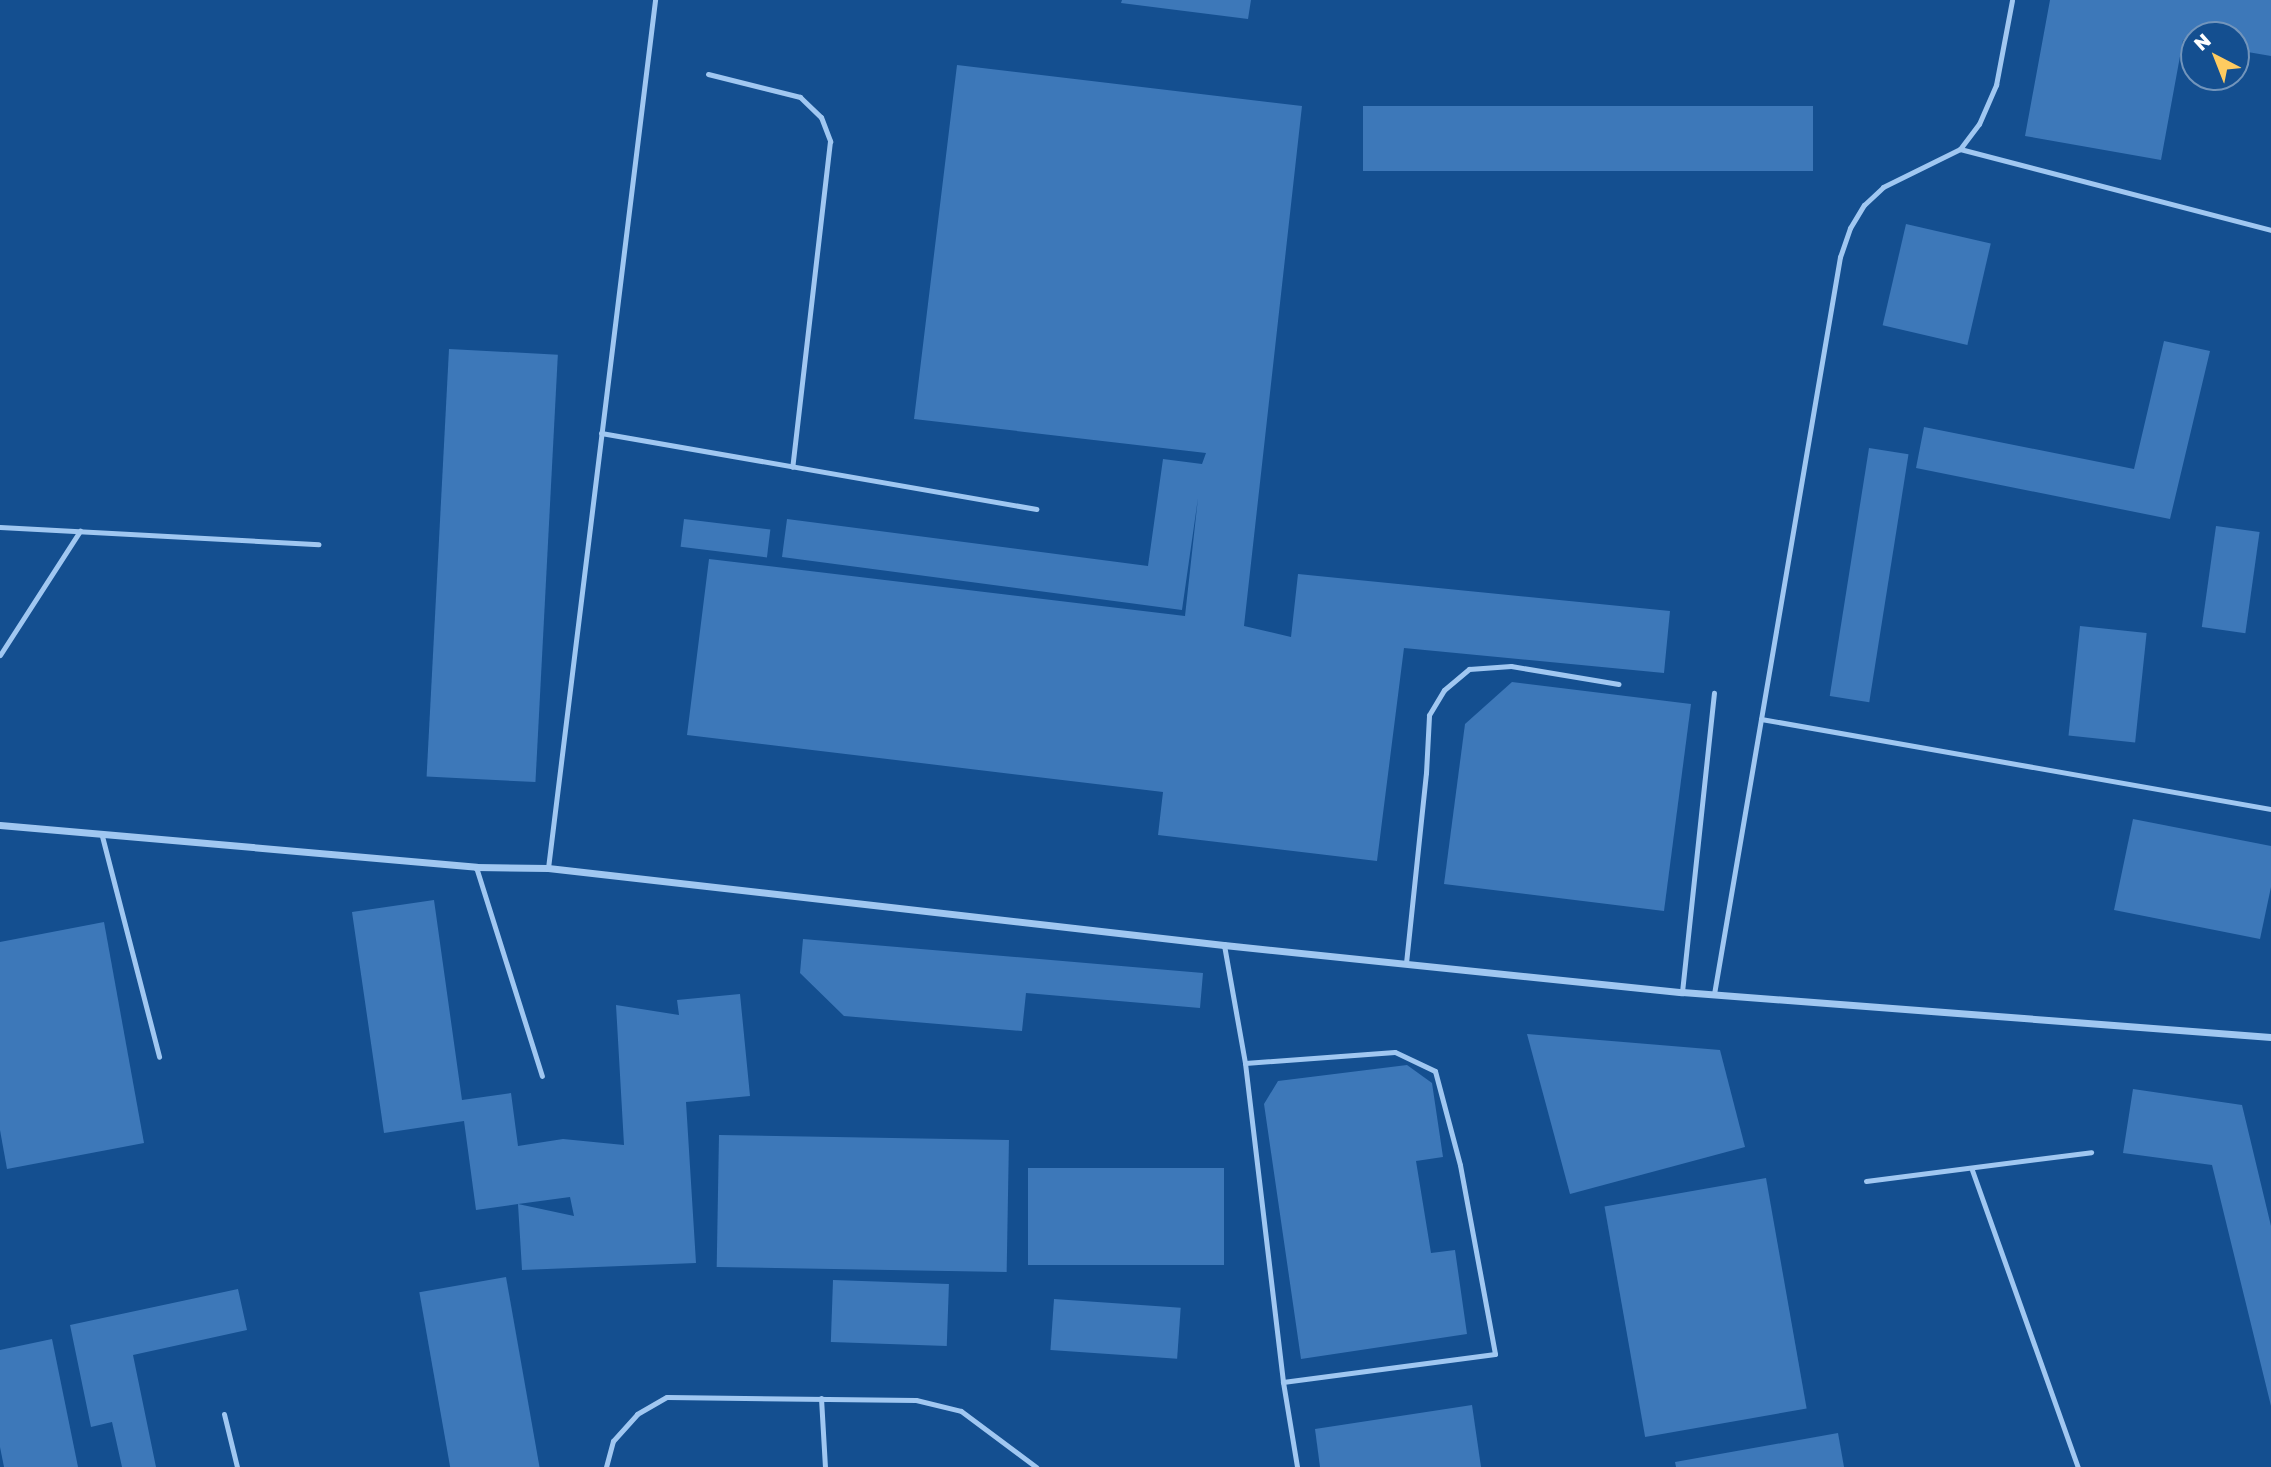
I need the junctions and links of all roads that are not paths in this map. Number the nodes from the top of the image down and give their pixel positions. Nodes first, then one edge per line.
1 (655, 0) edge
2 (2012, 0) edge
3 (708, 74) dead end
4 (1960, 149) junction
5 (2271, 229) edge
6 (601, 433) junction
7 (792, 467) junction
8 (1036, 509) dead end
9 (0, 527) edge
10 (80, 531) junction
11 (319, 544) dead end
12 (0, 655) edge
13 (1619, 684) dead end
14 (1714, 693) dead end
15 (1761, 719) junction
16 (2271, 809) edge
17 (0, 825) edge
18 (102, 836) junction
19 (476, 867) junction
20 (548, 868) junction
21 (1224, 946) junction
22 (1406, 963) junction
23 (1682, 992) junction
24 (1714, 994) junction
25 (2271, 1037) edge
26 (159, 1057) dead end
27 (1245, 1063) junction
28 (542, 1076) dead end
29 (2091, 1152) dead end
30 (1972, 1170) junction
31 (1866, 1181) dead end
32 (1283, 1382) junction
33 (821, 1398) junction
34 (224, 1414) dead end
35 (237, 1467) edge
36 (606, 1467) edge
37 (825, 1467) edge
38 (1036, 1467) edge
39 (1297, 1467) edge
40 (2078, 1467) edge

1 - 6 lane
2 - 4 lane
3 - 7 lane
4 - 5 lane
4 - 15 lane
6 - 7 lane
6 - 20 lane
7 - 8 lane
9 - 10 lane
10 - 11 lane
10 - 12 lane
13 - 22 lane
14 - 23 lane
15 - 16 lane
15 - 24 lane
17 - 18 street
18 - 19 street
18 - 26 lane
19 - 20 street
19 - 28 lane
20 - 21 street
21 - 22 street
21 - 27 lane
22 - 23 street
23 - 24 street
24 - 25 street
27 - 32 lane
27 - 32 lane
29 - 30 lane
30 - 31 lane
30 - 40 lane
32 - 39 lane
33 - 36 lane
33 - 37 lane
33 - 38 lane
34 - 35 lane

